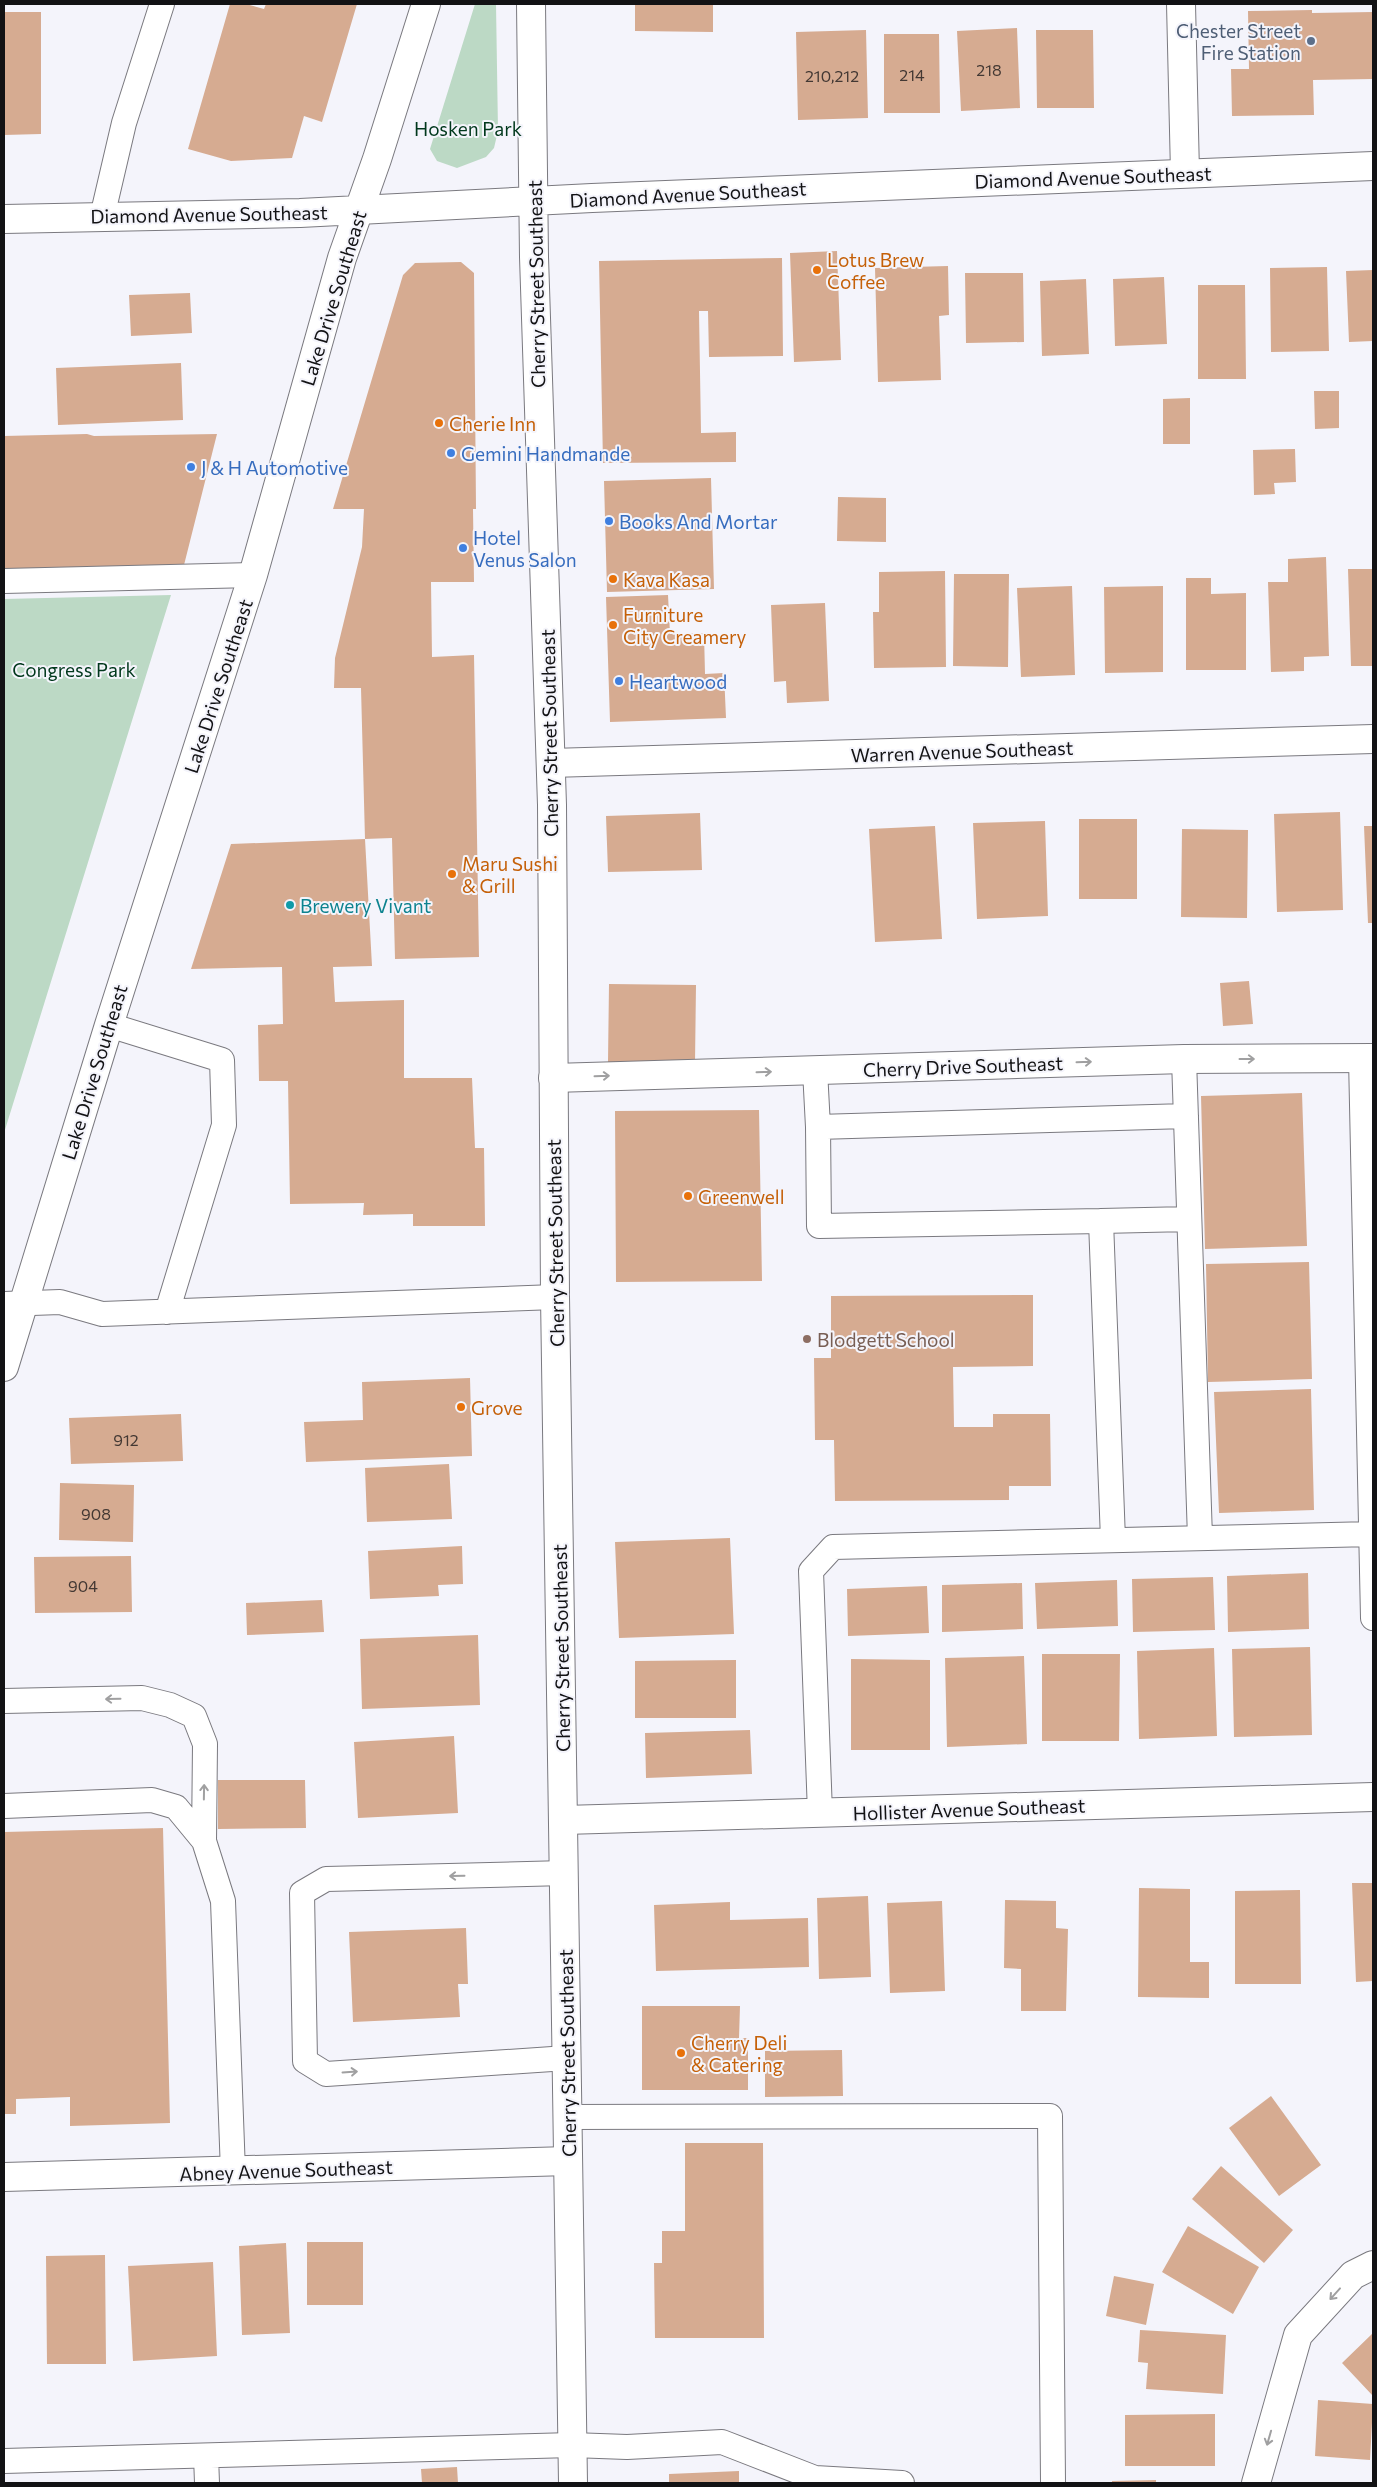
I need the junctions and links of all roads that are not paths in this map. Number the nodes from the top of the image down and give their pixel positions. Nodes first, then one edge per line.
1 (162, 4) edge
2 (426, 4) edge
3 (531, 4) edge
4 (1181, 4) edge
5 (1373, 166) edge
6 (1185, 173) junction
7 (533, 201) junction
8 (360, 210) junction
9 (102, 217) junction
10 (4, 220) edge
11 (253, 575) junction
12 (4, 581) edge
13 (1373, 739) edge
14 (551, 764) junction
15 (109, 1025) junction
16 (1367, 1058) edge
17 (1184, 1059) junction
18 (815, 1070) junction
19 (553, 1078) junction
20 (1186, 1116) junction
21 (818, 1127) junction
22 (1189, 1219) junction
23 (1101, 1221) junction
24 (555, 1297) junction
25 (13, 1304) edge
26 (167, 1312) junction
27 (4, 1367) edge
28 (1372, 1534) junction
29 (1200, 1538) junction
30 (1113, 1540) junction
31 (1373, 1618) edge
32 (4, 1701) edge
33 (1373, 1797) edge
34 (4, 1806) edge
35 (820, 1813) junction
36 (564, 1820) junction
37 (204, 1841) junction
38 (565, 1873) junction
39 (567, 2058) junction
40 (567, 2117) junction
41 (568, 2161) junction
42 (233, 2172) junction
43 (4, 2177) edge
44 (1373, 2265) edge
45 (572, 2445) junction
46 (206, 2456) junction
47 (4, 2461) edge
48 (207, 2483) edge
49 (573, 2483) edge
50 (902, 2483) edge
51 (1053, 2483) edge
52 (1256, 2483) edge

1 - 9 lane
2 - 8 street, Lake Drive Southeast
3 - 7 street, Cherry Street Southeast
4 - 6 street
5 - 6 street, Diamond Avenue Southeast
6 - 7 street, Diamond Avenue Southeast
7 - 8 street, Diamond Avenue Southeast
7 - 14 street, Cherry Street Southeast
8 - 9 street, Diamond Avenue Southeast
8 - 11 street, Lake Drive Southeast
9 - 10 street, Diamond Avenue Southeast
11 - 12 lane
11 - 15 street, Lake Drive Southeast
13 - 14 street, Warren Avenue Southeast
14 - 19 street, Cherry Street Southeast
15 - 25 street, Lake Drive Southeast
15 - 26 lane
17 -> 16 street, Cherry Drive Southeast
16 - 28 lane
18 -> 17 street, Cherry Drive Southeast
17 - 20 lane
19 -> 18 street, Cherry Drive Southeast
18 - 21 lane
19 - 24 street, Cherry Street Southeast
20 - 21 lane
20 - 22 lane
21 - 23 lane
22 - 23 lane
22 - 29 lane
23 - 30 lane
24 - 26 lane
24 - 36 street, Cherry Street Southeast
25 - 26 lane
25 - 27 street, Lake Drive Southeast
28 - 29 lane
28 - 31 lane
29 - 30 lane
30 - 35 lane
37 -> 32 lane
33 - 35 street, Hollister Avenue Southeast
34 - 37 lane
35 - 36 street, Hollister Avenue Southeast
36 - 38 street, Cherry Street Southeast
37 - 42 lane
38 - 39 street, Cherry Street Southeast
38 -> 39 lane
39 - 40 street, Cherry Street Southeast
40 - 41 street, Cherry Street Southeast
40 - 51 lane
41 - 42 street, Abney Avenue Southeast
41 - 45 street, Cherry Street Southeast
42 - 43 street, Abney Avenue Southeast
44 -> 52 street
45 - 46 lane
45 - 49 street, Cherry Street Southeast
45 - 50 lane
46 - 47 lane
46 - 48 lane

